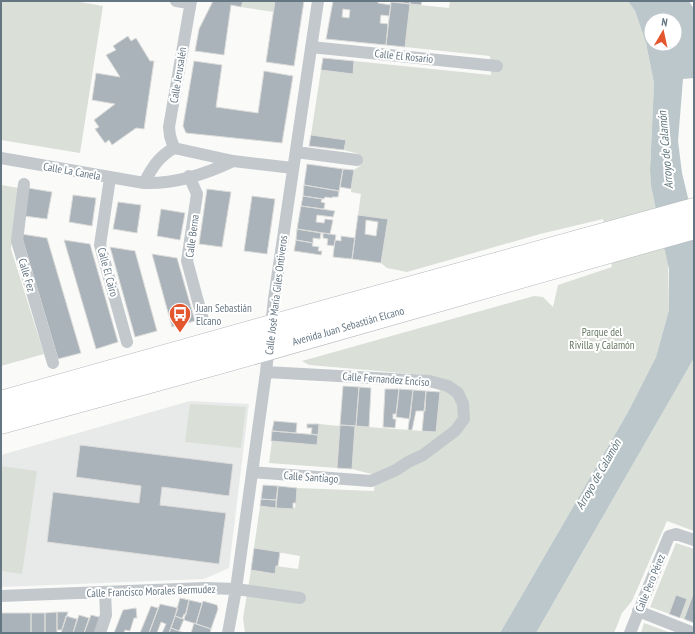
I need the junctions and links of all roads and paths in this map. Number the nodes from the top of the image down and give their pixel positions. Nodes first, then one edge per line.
1 (176, 1) edge
2 (318, 1) edge
3 (190, 2) edge
4 (311, 47) junction
5 (497, 66) dead end
6 (174, 148) junction
7 (296, 152) junction
8 (1, 158) edge
9 (357, 160) dead end
10 (232, 161) junction
11 (293, 168) junction
12 (189, 176) junction
13 (110, 178) junction
14 (144, 183) junction
15 (24, 184) dead end
16 (694, 209) edge
17 (694, 228) edge
18 (564, 255) junction
19 (203, 320) dead end
20 (271, 326) junction
21 (128, 342) dead end
22 (269, 349) junction
23 (53, 363) dead end
24 (266, 372) junction
25 (1, 402) edge
26 (1, 423) edge
27 (252, 472) junction
28 (370, 482) joint
29 (694, 540) edge
30 (236, 589) junction
31 (105, 592) junction
32 (1, 596) edge
33 (300, 598) dead end
34 (638, 611) junction
35 (100, 633) edge
36 (228, 633) edge
37 (630, 633) edge
38 (694, 633) edge

1 - 3 street
2 - 4 street, Calle José María Giles Ontiveros
3 - 6 street, Calle Jerusalén
4 - 5 street, Calle El Rosario
4 - 7 street, Calle José María Giles Ontiveros
6 - 10 street
6 - 14 street
7 - 9 street
7 - 11 street, Calle José María Giles Ontiveros
8 - 13 street, Calle La Canela
10 - 11 street
10 - 12 street, Calle La Canela
11 - 20 street, Calle José María Giles Ontiveros
12 - 14 street, Calle La Canela
12 - 19 street, Calle Berna
13 - 14 street, Calle La Canela
13 - 21 street, Calle El Cairo
15 - 23 street, Calle Fez
16 - 18 highway, Avenida Juan Sebastián Elcano
17 - 18 highway, Avenida Juan Sebastián Elcano
18 - 20 highway, Avenida Juan Sebastián Elcano
18 - 22 highway, Avenida Juan Sebastián Elcano
20 - 22 street, Calle José María Giles Ontiveros
20 - 25 highway, Avenida Juan Sebastián Elcano
22 - 24 street, Calle José María Giles Ontiveros
22 - 26 highway, Avenida Juan Sebastián Elcano
24 - 27 street, Calle José María Giles Ontiveros
24 - 28 street, Calle Fernandez Enciso
27 - 28 street, Calle Santiago
27 - 30 street, Calle José María Giles Ontiveros
29 - 34 street, Calle Pero Pérez
30 - 31 street, Calle Francisco Morales Bermudez
30 - 33 street, Calle Francisco Morales Bermudez
30 - 36 street, Calle José María Giles Ontiveros
31 - 32 street, Calle Francisco Morales Bermudez
31 - 35 street
34 - 37 street, Calle Pero Pérez
34 - 38 street

